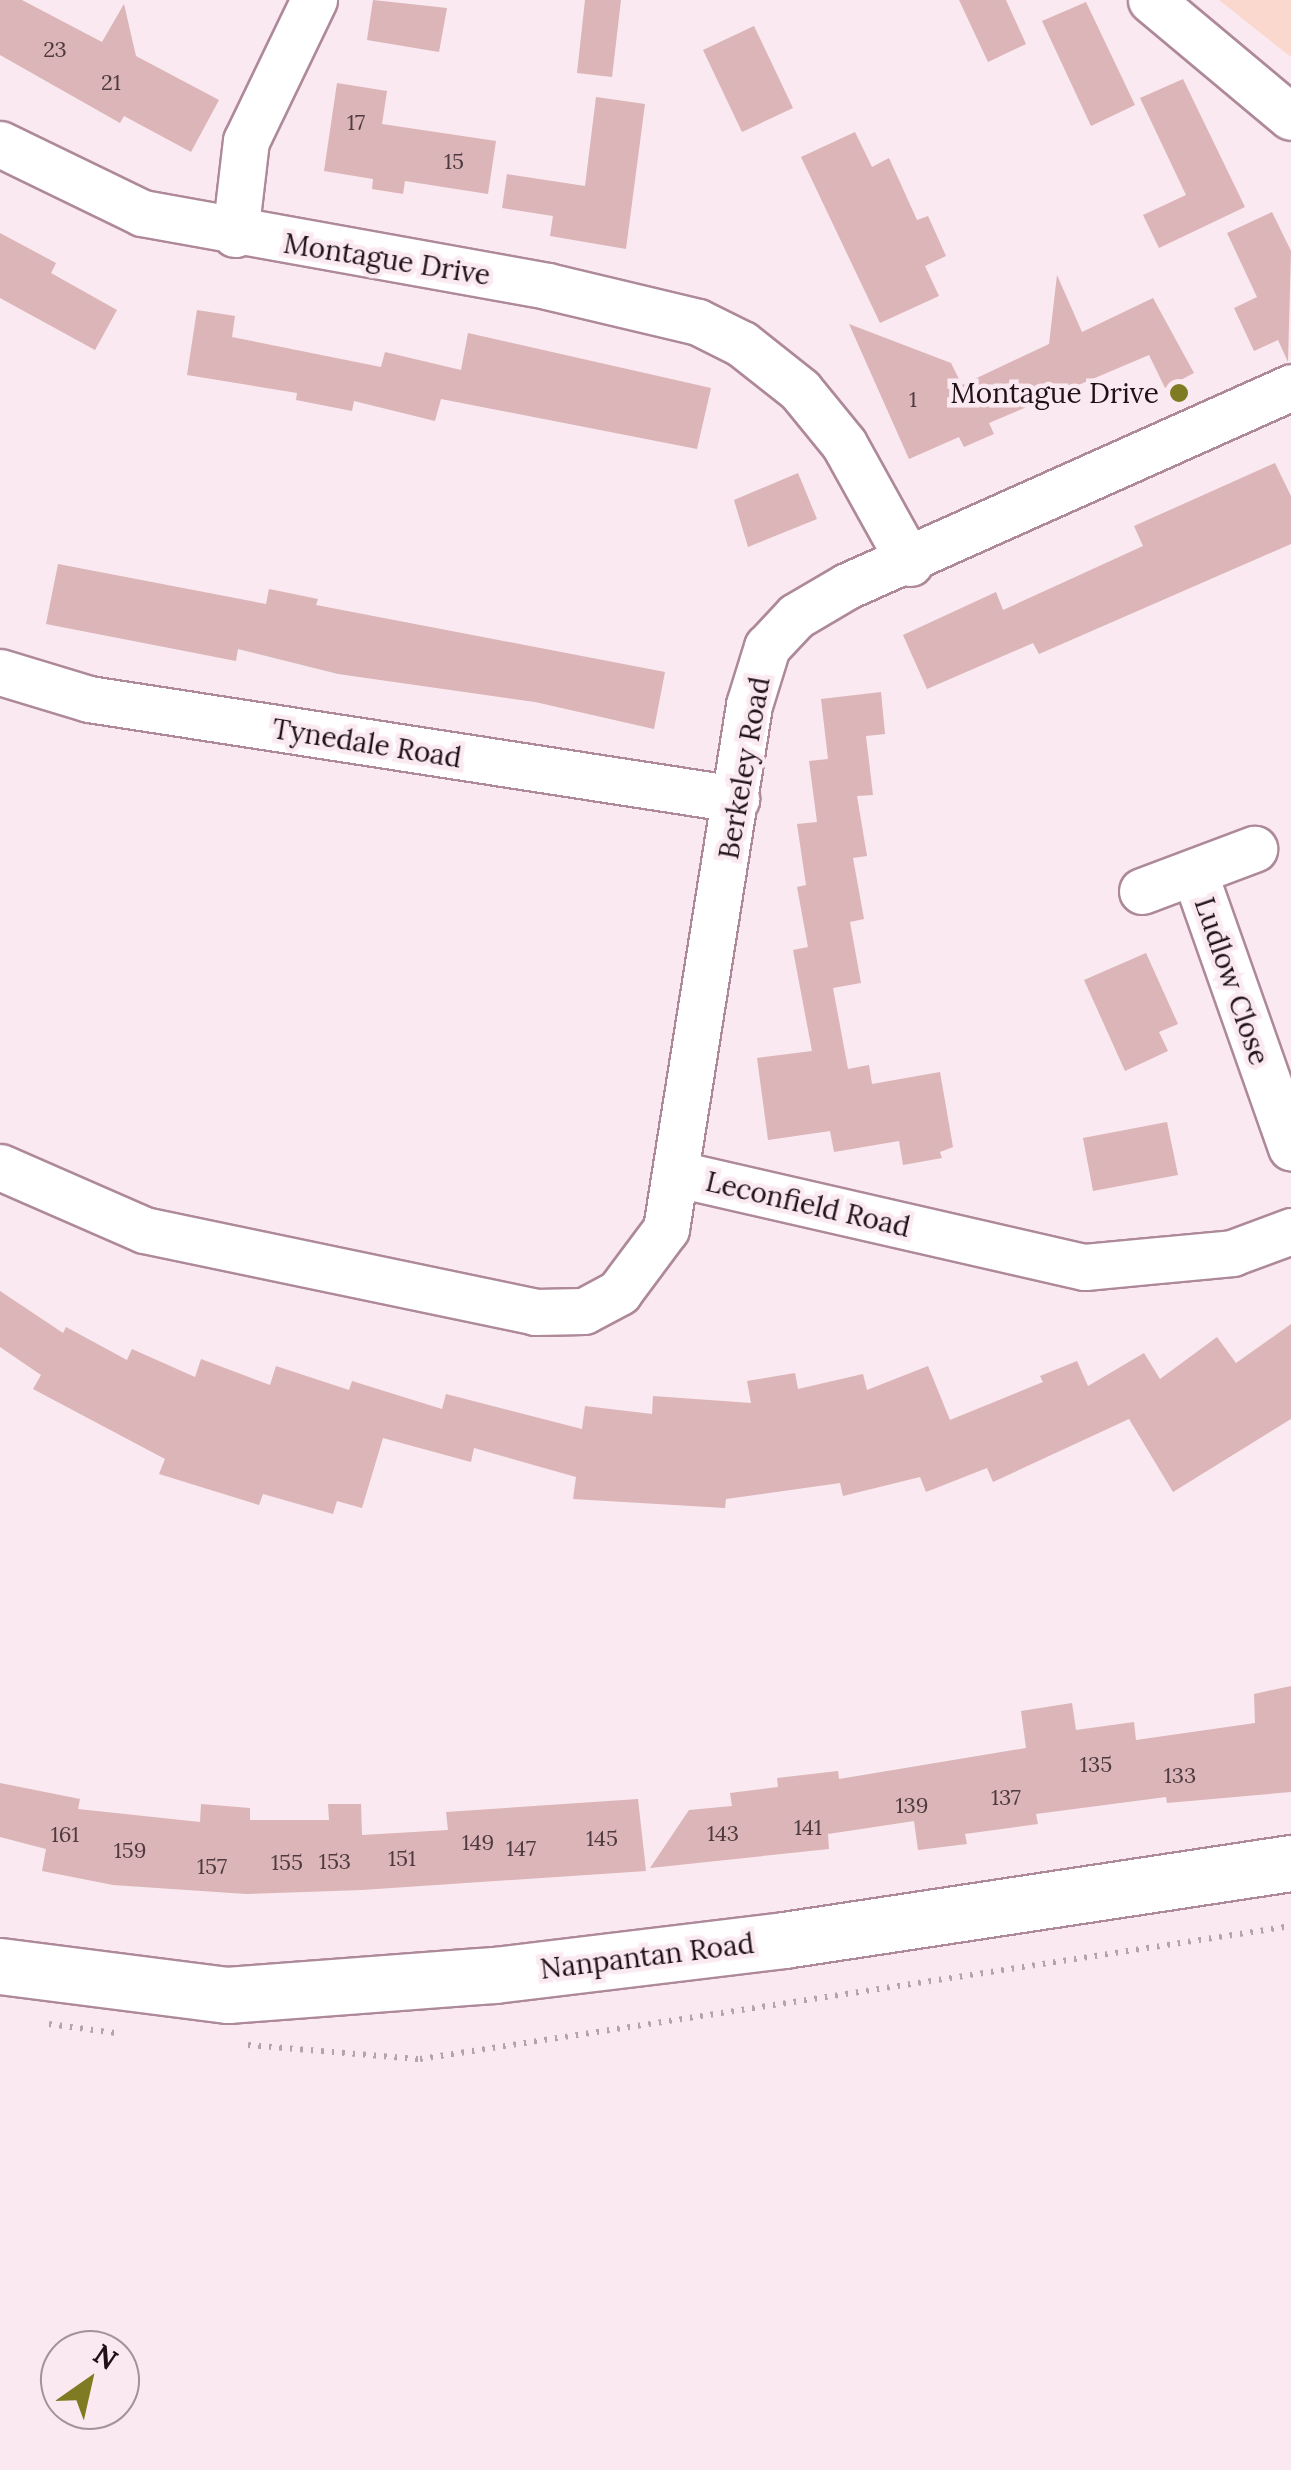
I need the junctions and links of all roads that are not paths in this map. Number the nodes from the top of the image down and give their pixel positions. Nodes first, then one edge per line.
1 (314, 0) edge
2 (1151, 0) edge
3 (1291, 118) edge
4 (0, 144) edge
5 (235, 234) junction
6 (1291, 387) edge
7 (910, 562) junction
8 (0, 672) edge
9 (736, 800) junction
10 (1254, 849) dead end
11 (1194, 872) junction
12 (1142, 891) dead end
13 (1291, 1147) edge
14 (0, 1167) edge
15 (678, 1174) junction
16 (1291, 1231) edge
17 (1291, 1863) edge
18 (0, 1966) edge

1 - 5 street
2 - 3 street
4 - 5 street, Montague Drive
5 - 7 street, Montague Drive
6 - 7 street, Berkeley Road
7 - 9 street, Berkeley Road
8 - 9 street, Tynedale Road
9 - 15 street, Berkeley Road
10 - 11 street, Ludlow Close
11 - 12 street, Ludlow Close
11 - 13 street, Ludlow Close
14 - 15 street, Leconfield Road
15 - 16 street, Leconfield Road
17 - 18 street, Nanpantan Road

